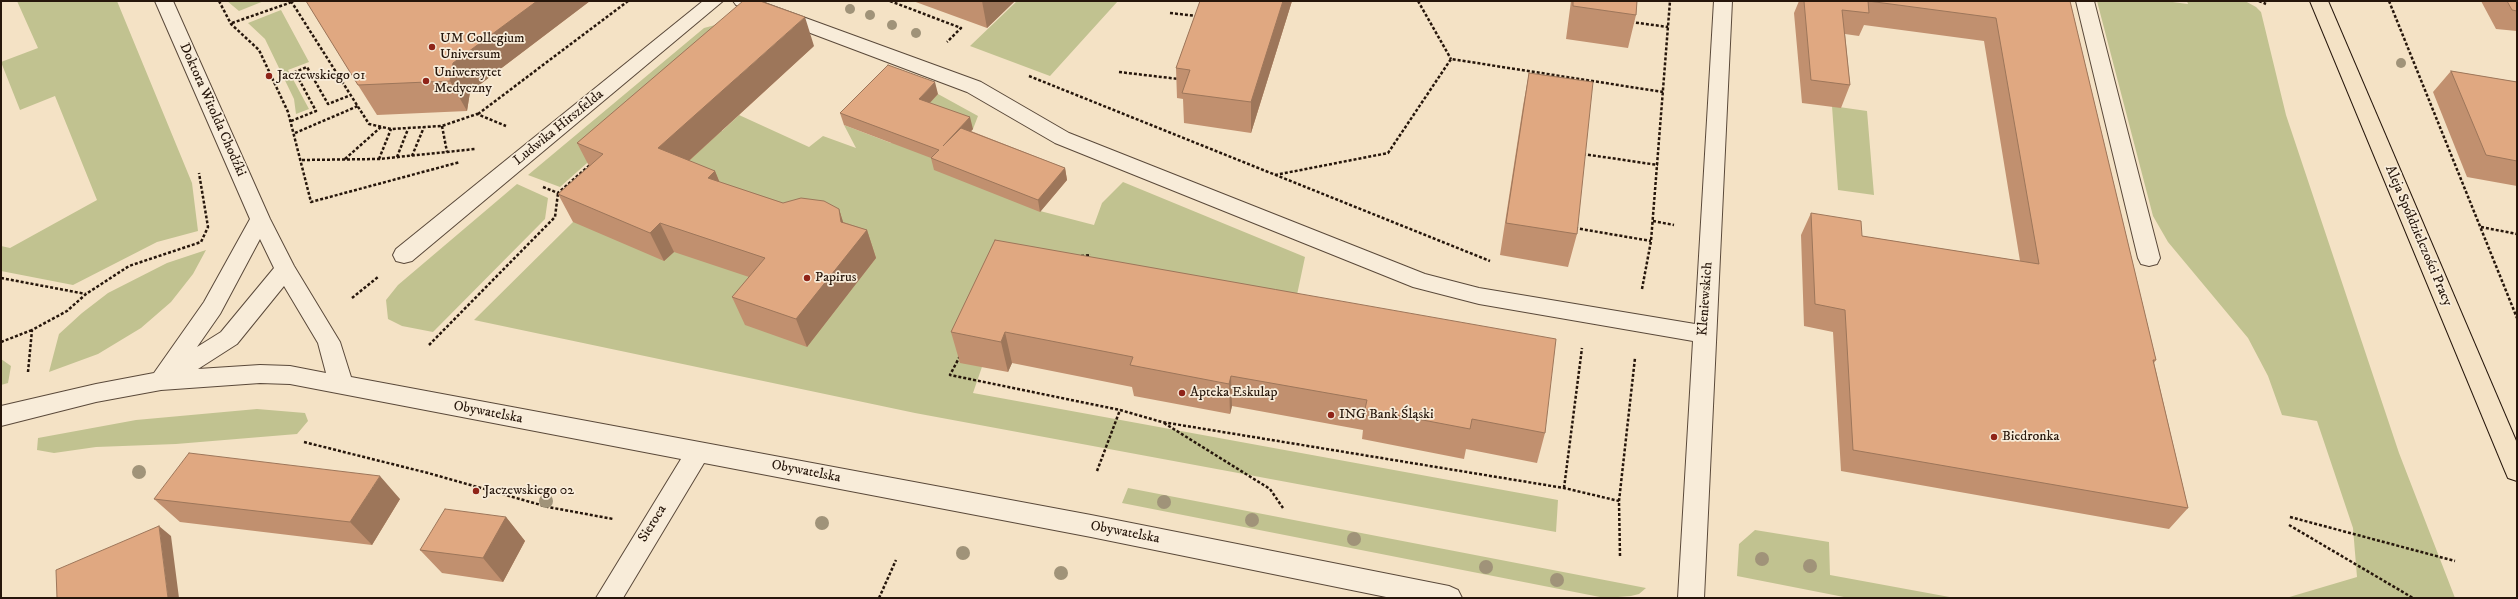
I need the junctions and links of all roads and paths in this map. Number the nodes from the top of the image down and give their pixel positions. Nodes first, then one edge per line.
1 (164, 1) edge
2 (219, 1) edge
3 (291, 1) edge
4 (628, 1) edge
5 (714, 1) edge
6 (742, 1) edge
7 (890, 1) edge
8 (1418, 1) edge
9 (1670, 1) edge
10 (1723, 1) edge
11 (2086, 1) edge
12 (2259, 1) edge
13 (2319, 1) edge
14 (2389, 1) edge
15 (2266, 4) dead end
16 (1170, 13) dead end
17 (1202, 16) edge
18 (1630, 22) edge
19 (231, 24) junction
20 (1668, 27) junction
21 (952, 44) dead end
22 (1451, 58) junction
23 (1119, 72) dead end
24 (1025, 75) dead end
25 (1182, 79) edge
26 (1663, 92) junction
27 (351, 95) junction
28 (358, 106) junction
29 (477, 114) junction
30 (291, 121) junction
31 (442, 126) junction
32 (381, 127) junction
33 (424, 127) junction
34 (510, 127) dead end
35 (391, 129) junction
36 (408, 129) junction
37 (294, 134) junction
38 (482, 147) dead end
39 (447, 152) junction
40 (1581, 154) edge
41 (412, 156) junction
42 (397, 157) junction
43 (378, 159) junction
44 (302, 160) junction
45 (344, 160) junction
46 (593, 162) edge
47 (1658, 165) junction
48 (198, 170) dead end
49 (506, 172) junction
50 (1274, 175) junction
51 (558, 194) junction
52 (260, 219) junction
53 (2480, 227) junction
54 (1572, 228) edge
55 (2517, 234) edge
56 (1651, 241) junction
57 (404, 255) dead end
58 (1091, 255) edge
59 (1075, 256) edge
60 (2149, 258) dead end
61 (1492, 262) dead end
62 (285, 269) junction
63 (1, 278) edge
64 (86, 294) junction
65 (2517, 318) edge
66 (1639, 322) junction
67 (32, 330) junction
68 (1703, 334) junction
69 (1, 342) edge
70 (1582, 344) dead end
71 (429, 346) dead end
72 (964, 349) edge
73 (27, 379) dead end
74 (161, 381) junction
75 (341, 383) junction
76 (1120, 410) junction
77 (1, 416) edge
78 (1162, 422) junction
79 (304, 442) dead end
80 (698, 452) junction
81 (1097, 471) dead end
82 (2517, 471) edge
83 (1564, 488) junction
84 (1619, 501) junction
85 (1283, 508) dead end
86 (2290, 517) dead end
87 (622, 520) dead end
88 (2289, 525) dead end
89 (1620, 556) dead end
90 (896, 560) dead end
91 (2455, 561) dead end
92 (609, 598) edge
93 (879, 598) edge
94 (1449, 598) edge
95 (1691, 598) edge
96 (2413, 598) edge

1 - 52 street, Doktora Witolda Chodźki
2 - 19 path
3 - 19 path
3 - 27 path
4 - 29 path
5 - 49 street, Ludwika Hirszfelda
6 - 66 street
7 - 21 path
8 - 22 path
9 - 20 path
10 - 68 street, Kleniewskich
11 - 60 street
12 - 15 path
13 - 82 main road, Aleja Spółdzielczości Pracy
14 - 53 path
16 - 17 path
18 - 20 path
19 - 30 path
20 - 26 path
22 - 26 path
22 - 50 path
23 - 25 path
24 - 50 path
26 - 47 path
27 - 28 path
27 - 30 path
28 - 32 path
28 - 37 path
29 - 31 path
29 - 34 path
30 - 37 path
31 - 33 path
31 - 39 path
32 - 35 path
32 - 45 path
33 - 36 path
33 - 41 path
35 - 36 path
35 - 43 path
36 - 42 path
37 - 44 path
38 - 39 path
39 - 41 path
40 - 47 path
41 - 42 path
42 - 43 path
43 - 45 path
44 - 45 path
44 - 49 path
46 - 51 path
47 - 56 path
48 - 64 path
49 - 51 path
49 - 57 street, Ludwika Hirszfelda
50 - 61 path
51 - 71 path
52 - 62 street, Doktora Witolda Chodźki
52 - 74 street
53 - 55 path
53 - 65 path
54 - 56 path
56 - 66 path
58 - 59 path
62 - 74 street
62 - 75 street, Doktora Witolda Chodźki
63 - 64 path
64 - 67 path
66 - 68 street
66 - 84 path
67 - 69 path
67 - 73 path
68 - 95 street, Kleniewskich
70 - 83 path
72 - 76 path
74 - 75 street, Obywatelska
74 - 77 street, Obywatelska
75 - 80 street, Obywatelska
76 - 78 path
76 - 81 path
78 - 83 path
78 - 85 path
79 - 87 path
80 - 92 street, Sieroca
80 - 94 street, Obywatelska
83 - 84 path
84 - 89 path
86 - 91 path
88 - 96 path
90 - 93 path

